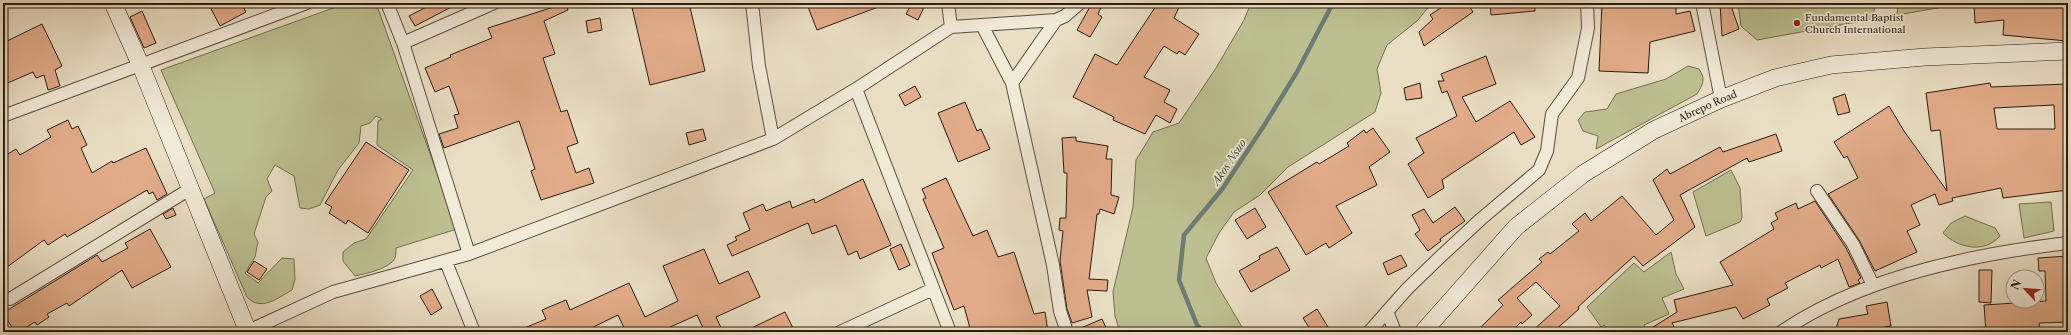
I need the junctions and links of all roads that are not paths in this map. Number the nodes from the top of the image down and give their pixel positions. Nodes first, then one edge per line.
1 (113, 3) edge
2 (307, 3) edge
3 (387, 3) edge
4 (494, 3) edge
5 (752, 3) edge
6 (948, 3) edge
7 (1080, 3) edge
8 (1587, 3) edge
9 (1702, 3) edge
10 (1056, 20) junction
11 (982, 25) junction
12 (951, 27) junction
13 (403, 43) junction
14 (2068, 50) edge
15 (141, 66) junction
16 (1012, 83) junction
17 (856, 89) junction
18 (1721, 99) junction
19 (3, 116) edge
20 (773, 139) junction
21 (190, 189) junction
22 (1816, 191) dead end
23 (2068, 243) edge
24 (469, 254) junction
25 (446, 262) junction
26 (1873, 285) junction
27 (933, 289) junction
28 (10, 299) dead end
29 (1387, 311) junction
30 (247, 332) edge
31 (474, 332) edge
32 (840, 332) edge
33 (950, 332) edge
34 (1067, 332) edge
35 (1369, 332) edge
36 (1395, 332) edge
37 (1423, 332) edge
38 (1781, 332) edge

1 - 15 main road
2 - 15 street
3 - 13 street
4 - 13 street
5 - 20 street
6 - 12 street
7 - 10 street
8 - 29 street
9 - 18 street
10 - 11 street
10 - 16 street
11 - 12 street
11 - 16 street
12 - 17 street
13 - 24 street
14 - 18 main road, Abrepo Road
15 - 19 street
15 - 21 main road
16 - 34 street
17 - 20 street
17 - 27 street
18 - 37 main road, Abrepo Road
20 - 24 street
21 - 28 street
21 - 30 main road
22 - 26 street
23 - 26 street
24 - 25 street
25 - 30 street
25 - 31 street
26 - 38 street
27 - 32 street
27 - 33 street
29 - 35 street
29 - 36 street

